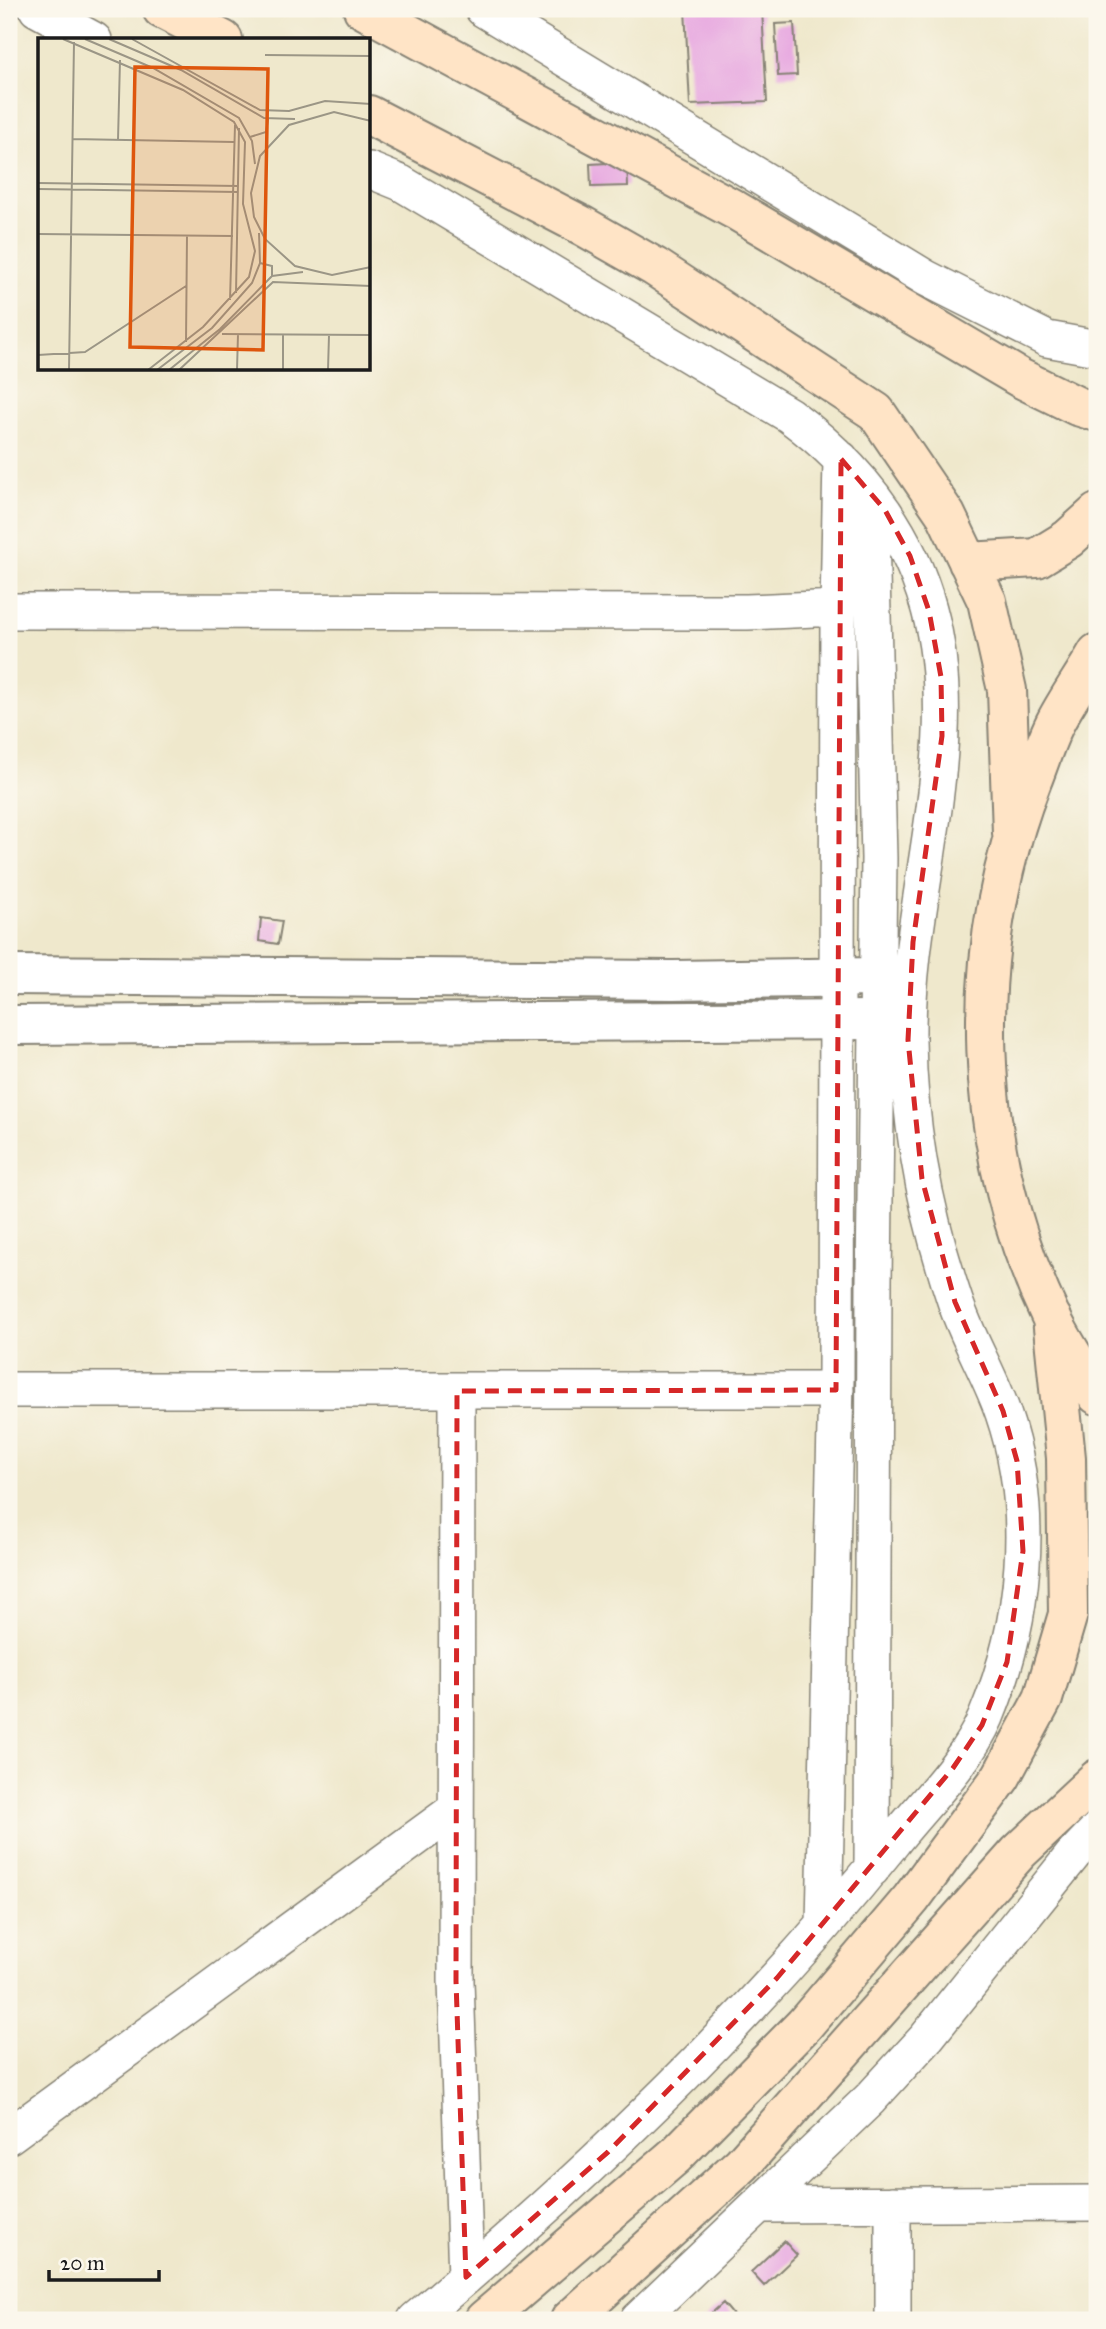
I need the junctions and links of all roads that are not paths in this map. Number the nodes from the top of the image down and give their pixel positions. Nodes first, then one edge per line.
1 (37, 9) edge
2 (162, 9) edge
3 (363, 9) edge
4 (483, 9) edge
5 (90, 38) edge
6 (219, 38) edge
7 (371, 116) edge
8 (371, 171) edge
9 (1097, 348) edge
10 (1097, 412) edge
11 (841, 459) junction
12 (870, 493) junction
13 (1097, 513) edge
14 (968, 562) junction
15 (838, 608) junction
16 (9, 611) edge
17 (1097, 653) edge
18 (1012, 833) junction
19 (9, 975) edge
20 (878, 977) junction
21 (836, 978) junction
22 (837, 1020) junction
23 (877, 1020) junction
24 (9, 1026) edge
25 (1052, 1318) junction
26 (9, 1390) edge
27 (836, 1390) junction
28 (457, 1391) junction
29 (1097, 1395) edge
30 (1083, 1609) edge
31 (1097, 1779) edge
32 (456, 1809) junction
33 (1097, 1830) edge
34 (872, 1868) junction
35 (824, 1924) junction
36 (9, 2136) edge
37 (1097, 2203) edge
38 (893, 2204) junction
39 (761, 2206) junction
40 (466, 2277) junction
41 (415, 2320) edge
42 (484, 2320) edge
43 (570, 2320) edge
44 (639, 2320) edge
45 (893, 2320) edge

1 - 5 street
2 - 6 main road
3 - 10 main road
4 - 9 street
7 - 14 main road
8 - 11 street
11 - 12 street
11 - 15 street
12 - 20 street
12 - 34 street
13 - 14 main road
14 - 18 main road
15 - 16 street
15 - 21 street
17 - 18 main road
18 - 25 main road
19 - 21 street
20 - 21 street
20 - 23 street
21 - 22 street
22 - 23 street
22 - 24 street
22 - 27 street
23 - 34 street
25 - 29 main road
25 - 30 main road
26 - 28 street
27 - 28 street
27 - 35 street
28 - 32 street
30 - 42 main road
31 - 43 main road
32 - 36 street
32 - 40 street
33 - 39 street
34 - 35 street
35 - 40 street
37 - 38 street
38 - 39 street
38 - 45 street
39 - 44 street
40 - 41 street

